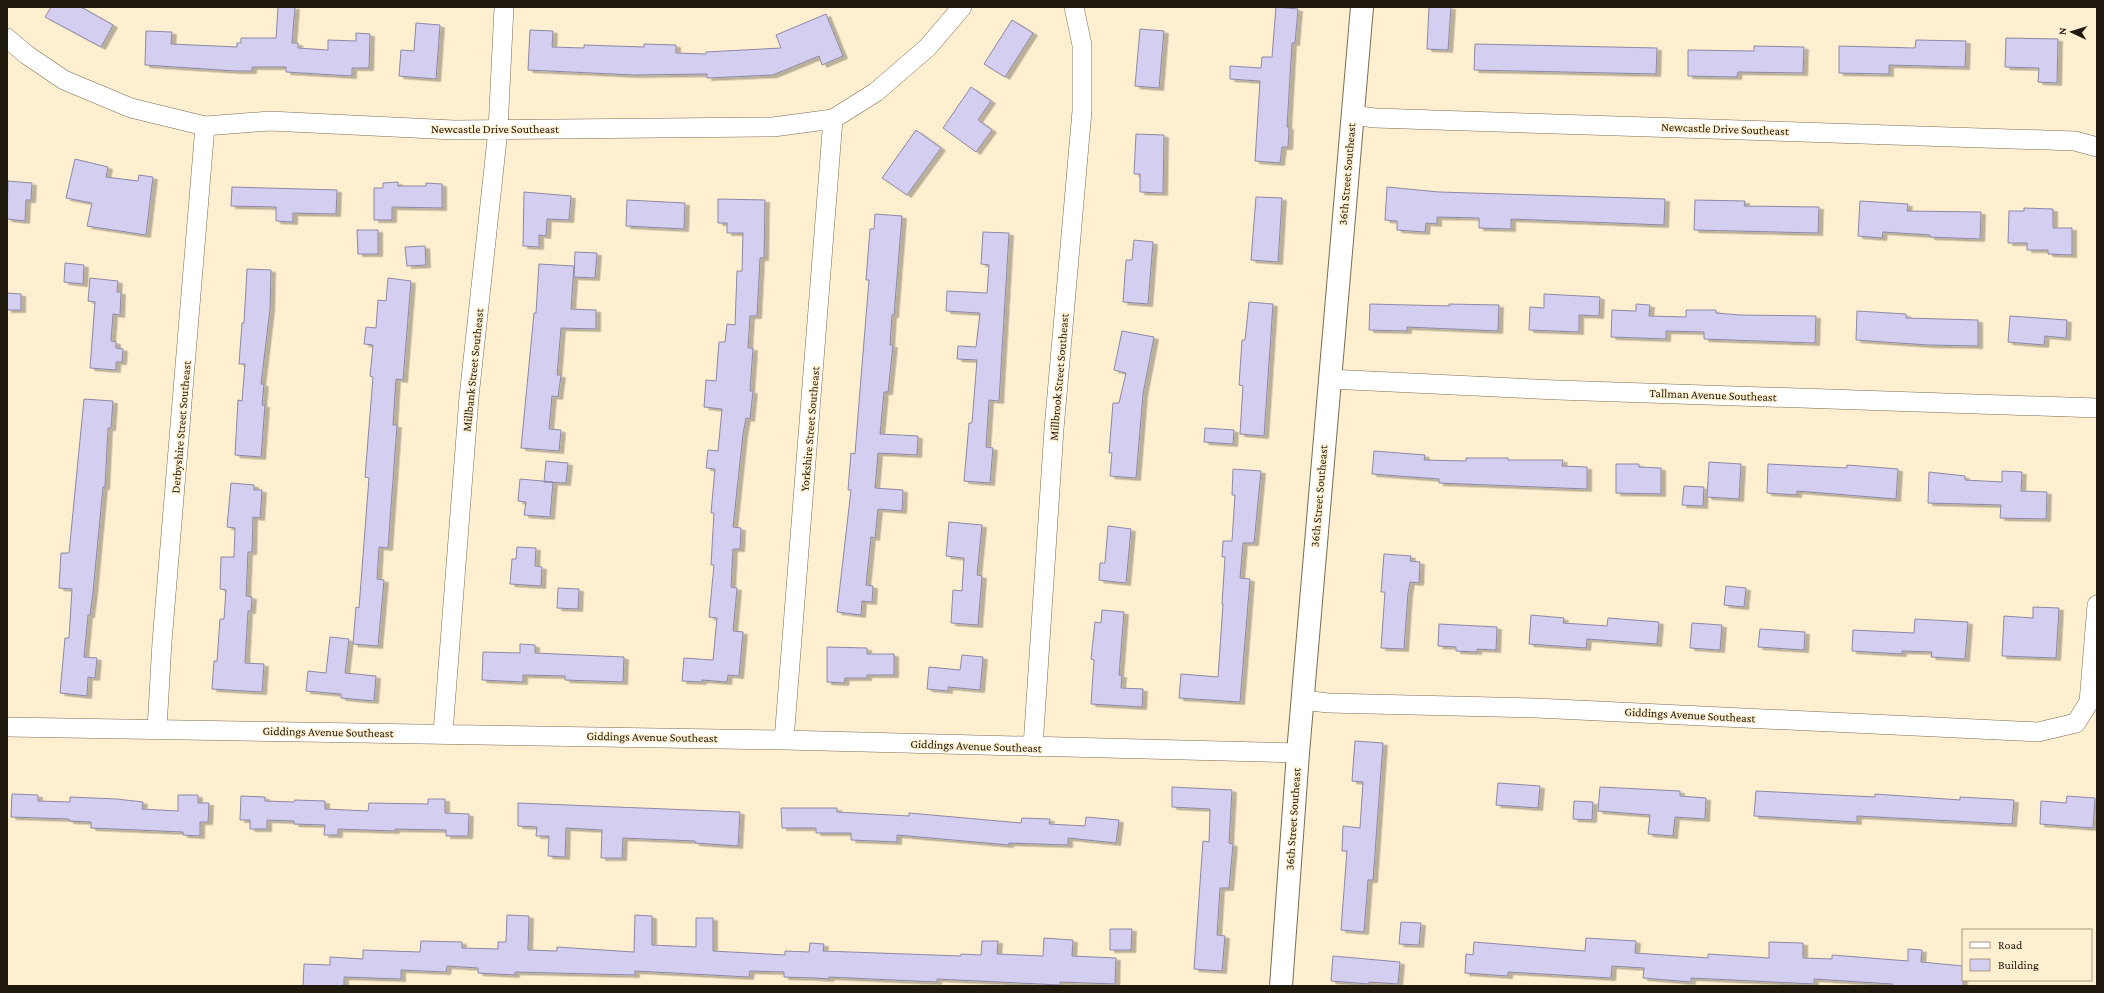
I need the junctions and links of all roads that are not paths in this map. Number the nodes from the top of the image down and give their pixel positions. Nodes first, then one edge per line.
1 (504, 7) edge
2 (962, 7) edge
3 (1074, 7) edge
4 (1362, 7) edge
5 (7, 38) edge
6 (1352, 115) junction
7 (833, 119) junction
8 (205, 126) junction
9 (498, 130) junction
10 (2097, 147) edge
11 (1329, 379) junction
12 (2097, 408) edge
13 (2097, 605) edge
14 (1303, 700) junction
15 (7, 727) edge
16 (157, 729) junction
17 (443, 734) junction
18 (784, 740) junction
19 (1033, 747) junction
20 (1298, 753) junction
21 (1281, 986) edge

1 - 9 street, Millbank Street Southeast
2 - 7 street, Newcastle Drive Southeast
3 - 19 street, Millbrook Street Southeast
4 - 6 street, 36th Street Southeast
5 - 8 street, Newcastle Drive Southeast
6 - 10 street, Newcastle Drive Southeast
6 - 11 street, 36th Street Southeast
7 - 9 street, Newcastle Drive Southeast
7 - 18 street, Yorkshire Street Southeast
8 - 9 street, Newcastle Drive Southeast
8 - 16 street, Derbyshire Street Southeast
9 - 17 street, Millbank Street Southeast
11 - 12 street, Tallman Avenue Southeast
11 - 14 street, 36th Street Southeast
13 - 14 street, Giddings Avenue Southeast
14 - 20 street, 36th Street Southeast
15 - 16 street, Giddings Avenue Southeast
16 - 17 street, Giddings Avenue Southeast
17 - 18 street, Giddings Avenue Southeast
18 - 19 street, Giddings Avenue Southeast
19 - 20 street, Giddings Avenue Southeast
20 - 21 street, 36th Street Southeast

